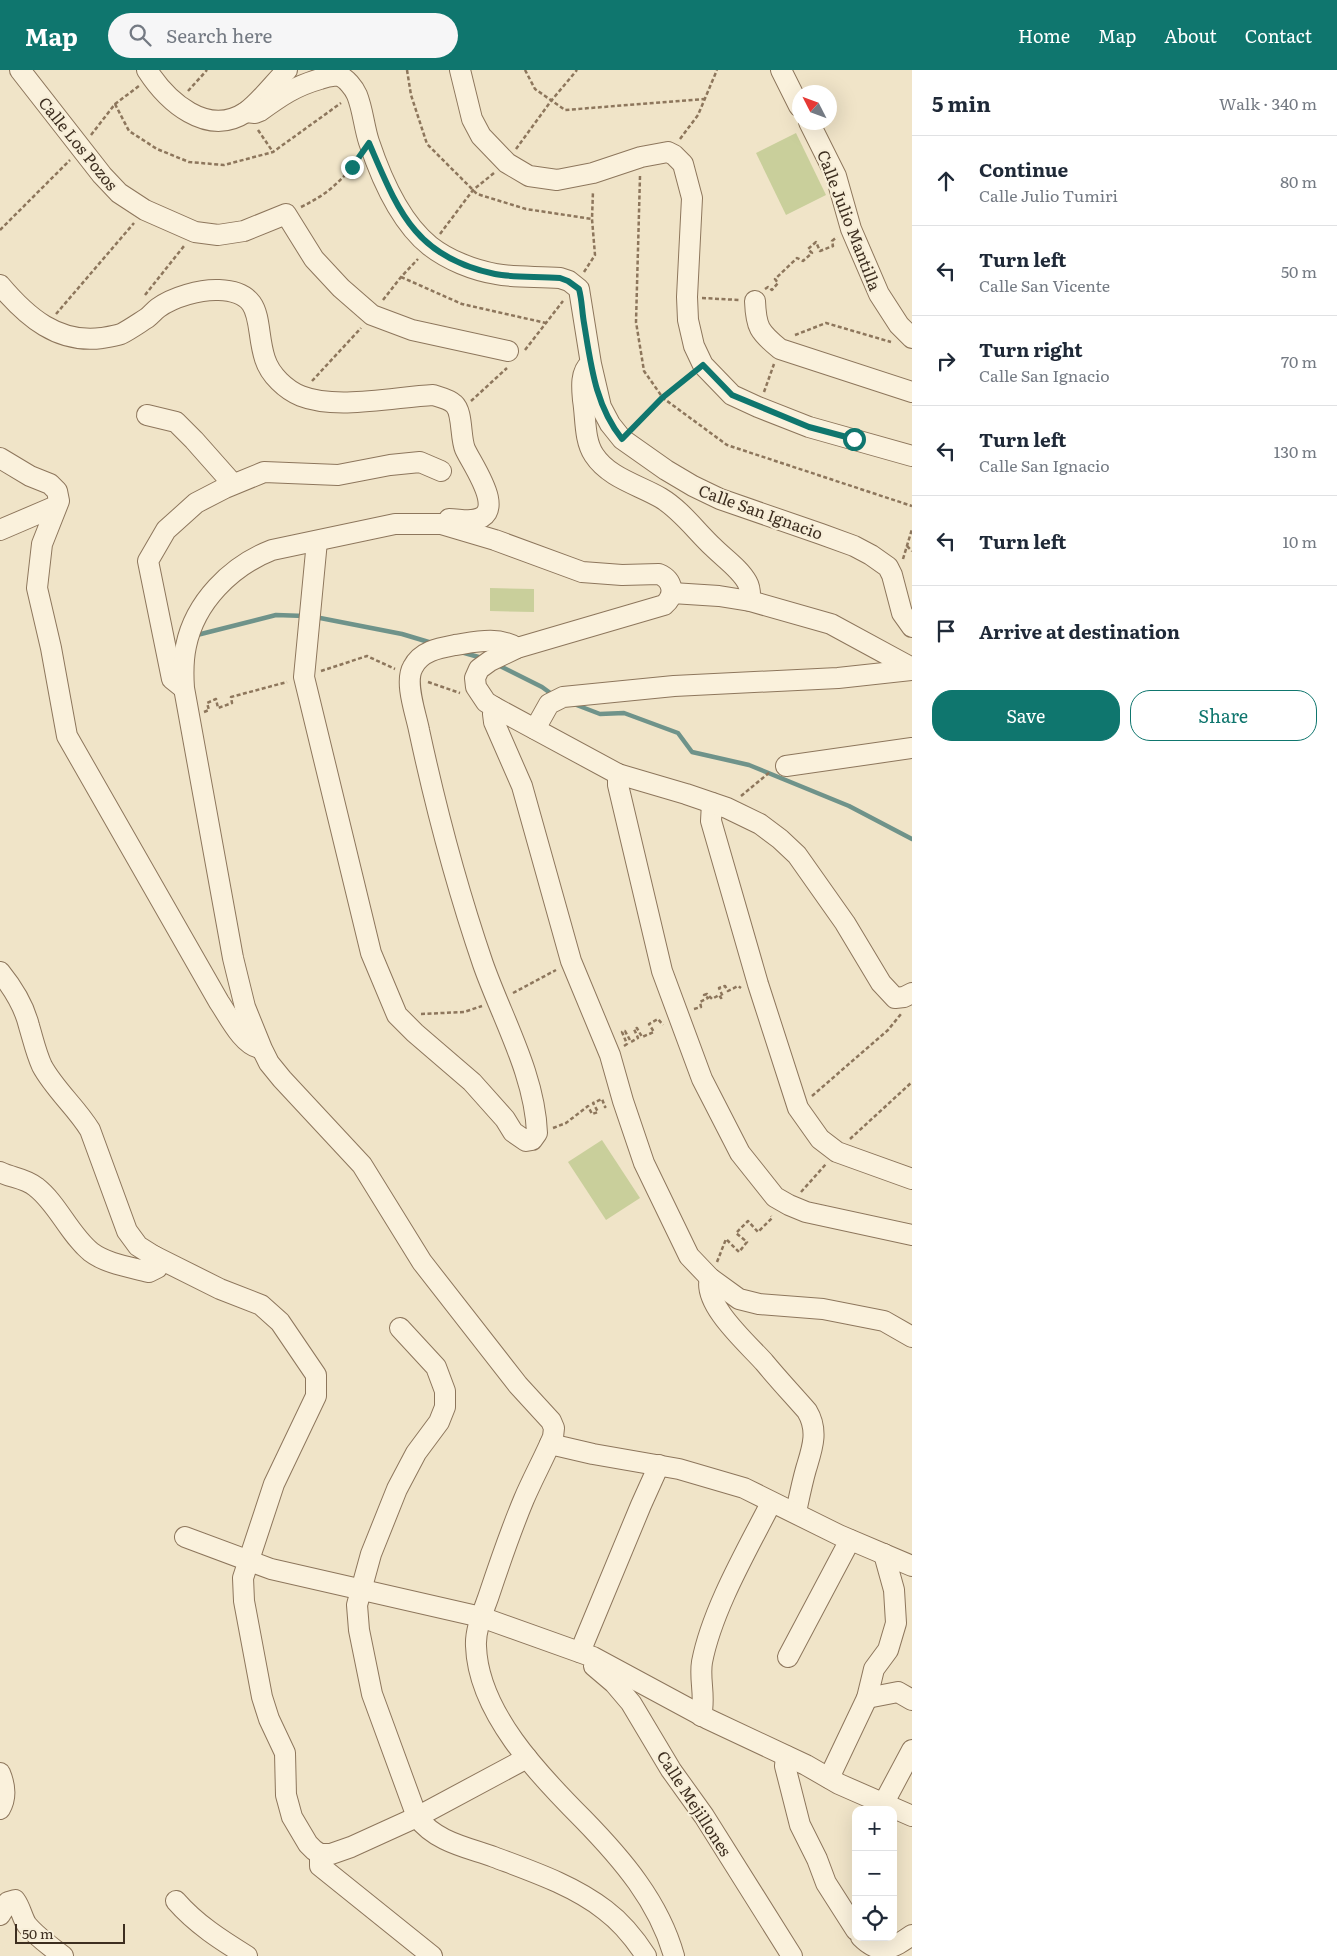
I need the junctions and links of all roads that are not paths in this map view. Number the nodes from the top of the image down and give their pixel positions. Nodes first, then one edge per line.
1 (20, 70) edge
2 (287, 70) edge
3 (460, 70) edge
4 (781, 70) edge
5 (152, 72) edge
6 (792, 91) edge
7 (246, 112) junction
8 (813, 130) edge
9 (0, 285) edge
10 (754, 301) road end
11 (912, 338) edge
12 (512, 358) road end
13 (591, 364) junction
14 (912, 392) edge
15 (147, 415) dead end
16 (912, 456) edge
17 (0, 458) edge
18 (441, 471) dead end
19 (234, 484) junction
20 (56, 506) junction
21 (441, 524) junction
22 (0, 530) edge
23 (317, 541) junction
24 (672, 593) junction
25 (750, 601) junction
26 (912, 627) edge
27 (517, 648) junction
28 (912, 669) edge
29 (184, 688) junction
30 (487, 701) junction
31 (535, 729) junction
32 (912, 748) edge
33 (778, 768) road end
34 (618, 774) junction
35 (712, 803) junction
36 (0, 972) edge
37 (908, 995) edge
38 (262, 1048) junction
39 (0, 1172) edge
40 (912, 1179) edge
41 (912, 1235) edge
42 (154, 1256) junction
43 (710, 1278) junction
44 (400, 1328) dead end
45 (912, 1337) edge
46 (550, 1444) junction
47 (659, 1465) junction
48 (771, 1503) junction
49 (796, 1512) junction
50 (185, 1537) dead end
51 (850, 1540) junction
52 (884, 1554) junction
53 (250, 1561) junction
54 (912, 1566) edge
55 (360, 1590) junction
56 (481, 1617) junction
57 (587, 1655) junction
58 (788, 1657) dead end
59 (867, 1698) junction
60 (912, 1700) edge
61 (701, 1716) junction
62 (912, 1750) edge
63 (786, 1756) junction
64 (527, 1758) junction
65 (0, 1773) edge
66 (829, 1778) junction
67 (882, 1806) edge
68 (0, 1809) edge
69 (897, 1811) edge
70 (912, 1816) edge
71 (417, 1817) junction
72 (320, 1854) junction
73 (176, 1901) dead end
74 (0, 1915) edge
75 (852, 1924) edge
76 (912, 1935) edge
77 (865, 1941) edge
78 (63, 1956) edge
79 (247, 1956) edge
80 (432, 1956) edge
81 (646, 1956) edge
82 (674, 1956) edge
83 (792, 1956) edge

1 - 12 street, Calle Los Pozos
2 - 7 street
3 - 16 street
4 - 6 street
5 - 7 street
7 - 13 street, Calle San Ignacio
8 - 11 street, Calle Julio Mantilla
9 - 21 street
10 - 14 street
13 - 25 street
13 - 26 street, Calle San Ignacio
15 - 19 street
17 - 20 street
18 - 19 street
19 - 29 street
20 - 22 street
20 - 38 street
21 - 23 street
21 - 24 street
23 - 27 street
23 - 29 street
24 - 25 street
24 - 27 street
25 - 28 street
27 - 30 street
28 - 31 street
29 - 38 street
30 - 31 street
30 - 43 street
31 - 34 street
32 - 33 street
34 - 35 street
34 - 41 street
35 - 37 street
35 - 40 street
36 - 42 street
38 - 46 street
39 - 42 street
42 - 53 street
43 - 45 street
43 - 49 street
44 - 55 street
46 - 47 street
46 - 56 street
47 - 48 street
47 - 57 street
48 - 49 street
48 - 61 street
49 - 51 street
50 - 53 street
51 - 52 street
51 - 58 street
52 - 54 street
52 - 59 street
53 - 55 street
53 - 72 street
55 - 56 street
55 - 71 street
56 - 57 street
56 - 64 street
57 - 61 street
57 - 83 street, Calle Mejillones
59 - 60 street
59 - 66 street
61 - 63 street
62 - 67 street
63 - 66 street
63 - 75 street
64 - 71 street
64 - 82 street
65 - 68 street
66 - 67 street
69 - 70 street
71 - 72 street
71 - 81 street
72 - 80 street
73 - 79 street
74 - 78 street
76 - 77 street

